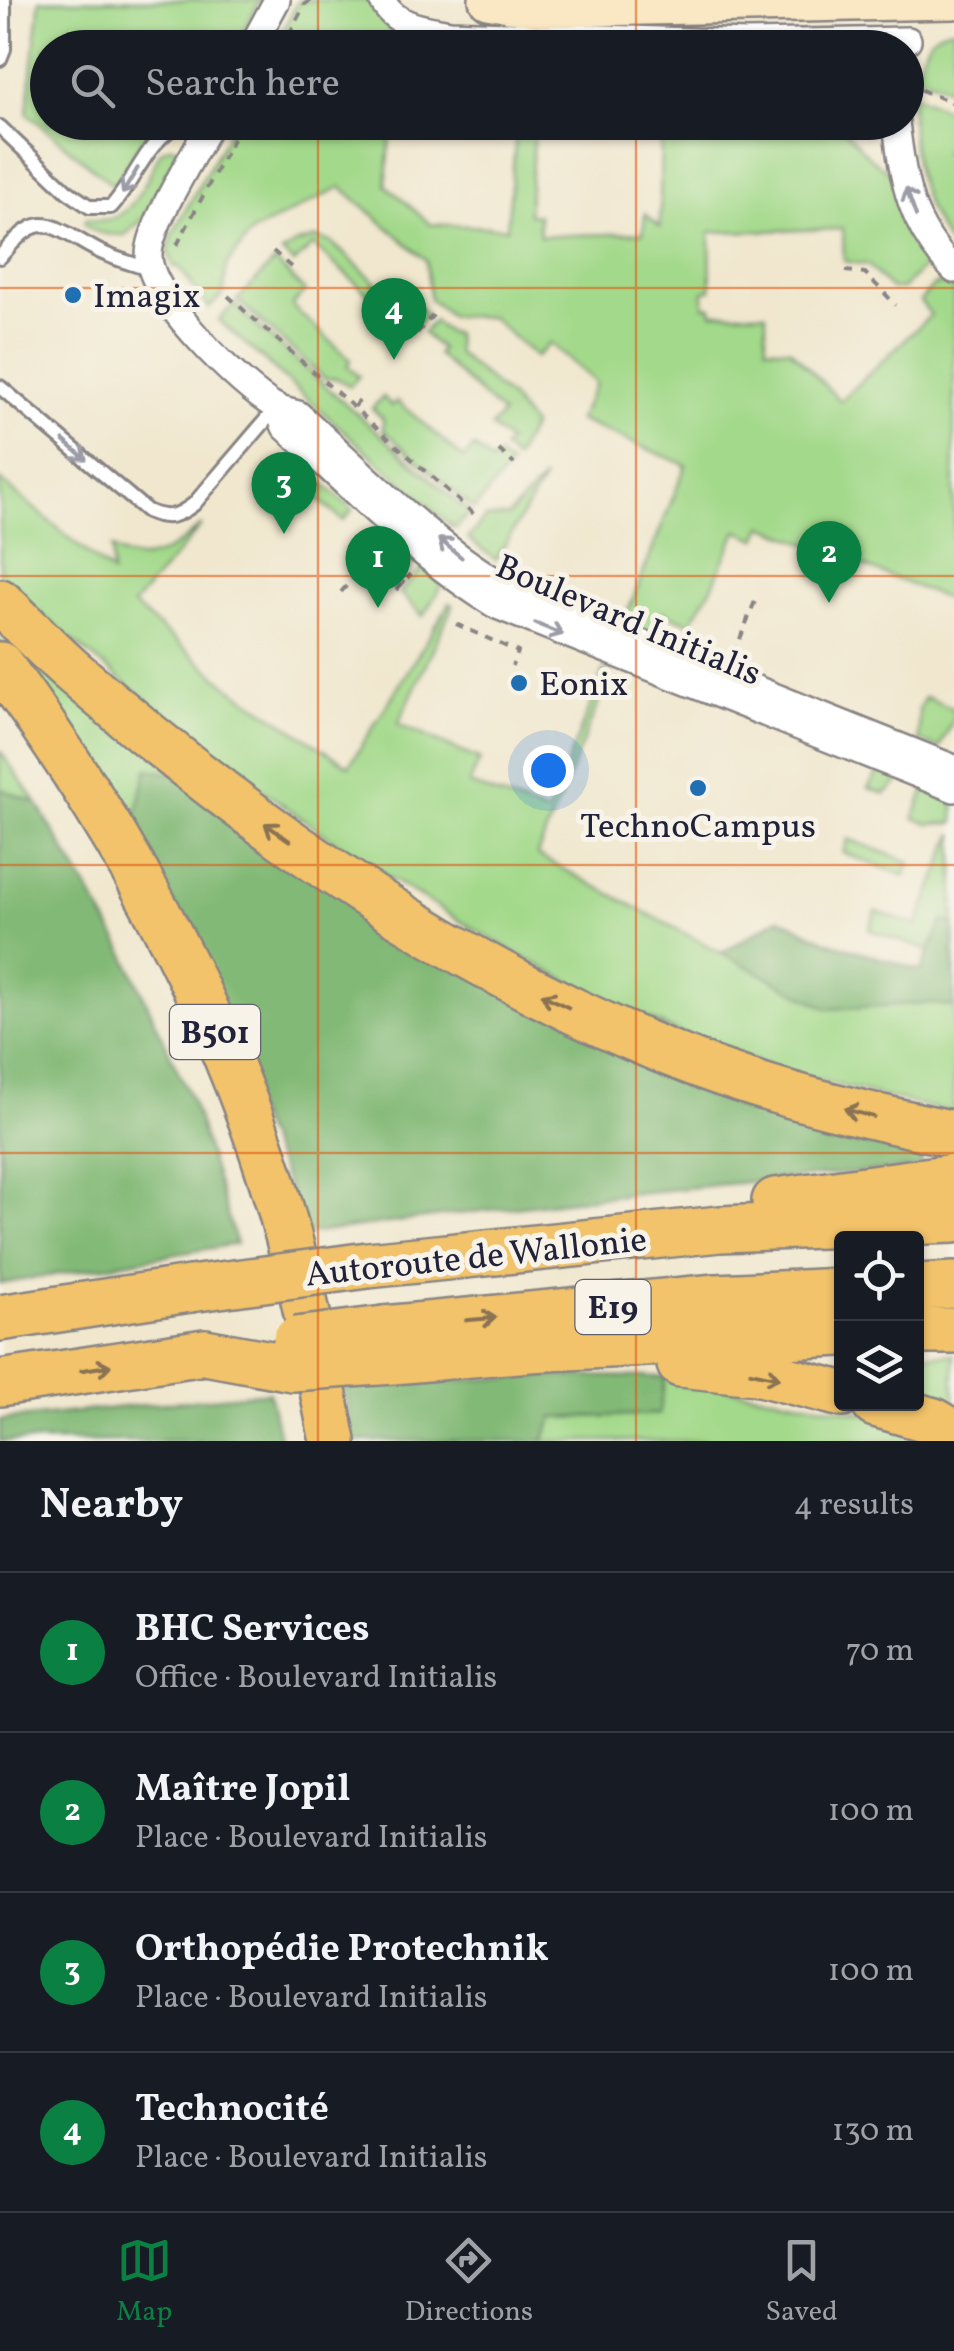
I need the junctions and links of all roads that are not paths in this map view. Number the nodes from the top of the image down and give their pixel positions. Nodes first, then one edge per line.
1 (4, 0) edge
2 (277, 0) edge
3 (382, 0) edge
4 (487, 0) edge
5 (942, 1) edge
6 (604, 4) edge
7 (261, 30) edge
8 (435, 30) edge
9 (918, 30) edge
10 (0, 59) edge
11 (0, 127) edge
12 (158, 140) edge
13 (203, 140) edge
14 (899, 140) edge
15 (0, 257) edge
16 (151, 270) junction
17 (954, 270) edge
18 (0, 387) edge
19 (277, 407) junction
20 (0, 602) edge
21 (0, 665) edge
22 (0, 710) edge
23 (954, 768) edge
24 (954, 789) edge
25 (954, 1134) edge
26 (954, 1177) edge
27 (954, 1220) edge
28 (720, 1229) junction
29 (954, 1285) edge
30 (924, 1287) edge
31 (834, 1290) edge
32 (0, 1318) edge
33 (954, 1331) edge
34 (924, 1332) edge
35 (834, 1333) edge
36 (389, 1345) junction
37 (529, 1349) junction
38 (0, 1383) edge
39 (834, 1392) edge
40 (899, 1411) edge
41 (954, 1433) edge
42 (303, 1441) edge
43 (332, 1441) edge

1 - 10 lane
2 - 7 street
3 - 8 street
4 - 6 street
5 - 6 street
5 - 9 street
12 -> 11 lane
13 - 16 street
17 -> 14 street
15 - 16 lane
16 - 19 street, Boulevard Initialis
18 -> 19 lane
23 -> 19 street, Boulevard Initialis
19 -> 24 street, Boulevard Initialis
25 -> 20 highway
21 - 43 highway, B501
22 - 42 highway, B501
26 - 28 highway
27 - 28 highway, Autoroute de Wallonie / E19
28 - 32 highway, Autoroute de Wallonie / E19, bridge
29 - 30 highway
36 -> 31 highway, Autoroute de Wallonie / E19
33 - 34 highway
35 - 37 highway
36 - 37 highway
38 -> 36 highway, Autoroute de Wallonie / E19, bridge
37 -> 39 highway
40 - 41 highway

